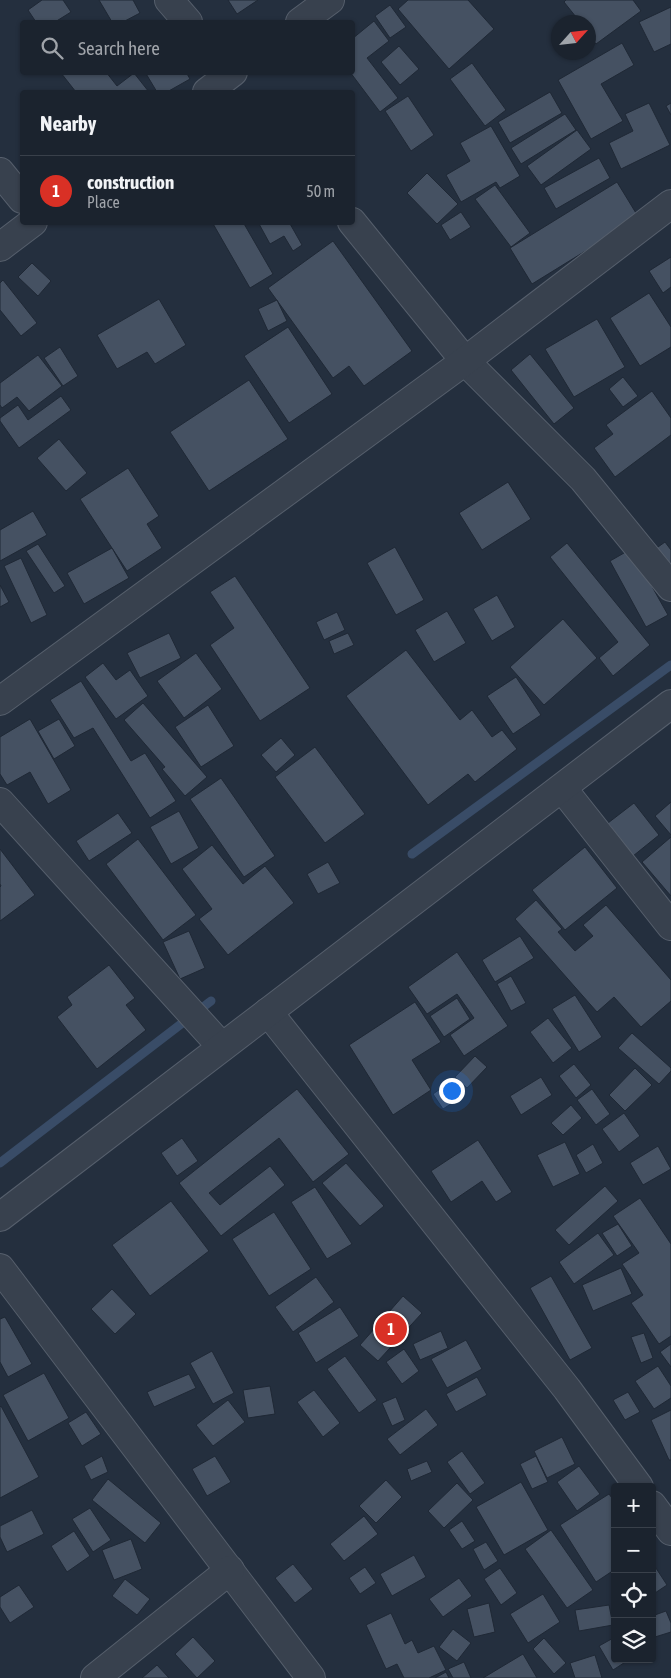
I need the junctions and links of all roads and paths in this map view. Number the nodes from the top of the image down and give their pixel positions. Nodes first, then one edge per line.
1 (169, 0) edge
2 (330, 0) edge
3 (186, 20) edge
4 (303, 20) edge
5 (235, 78) edge
6 (211, 90) edge
7 (0, 172) edge
8 (20, 197) edge
9 (671, 204) edge
10 (29, 225) edge
11 (354, 225) edge
12 (0, 247) edge
13 (465, 362) junction
14 (671, 587) edge
15 (0, 702) edge
16 (671, 704) edge
17 (562, 788) junction
18 (0, 802) edge
19 (671, 926) edge
20 (268, 1012) junction
21 (222, 1047) junction
22 (0, 1217) edge
23 (0, 1268) edge
24 (636, 1483) edge
25 (656, 1510) edge
26 (671, 1531) edge
27 (230, 1570) junction
28 (95, 1678) edge
29 (311, 1678) edge

1 - 3 street
2 - 4 street
5 - 6 street
7 - 8 street
9 - 13 street
10 - 12 street
11 - 13 street
13 - 14 street
13 - 15 street
16 - 17 street
17 - 19 street
17 - 20 street
18 - 21 street
20 - 21 street
20 - 24 street
21 - 22 street
23 - 27 street
25 - 26 street
27 - 28 street
27 - 29 street

